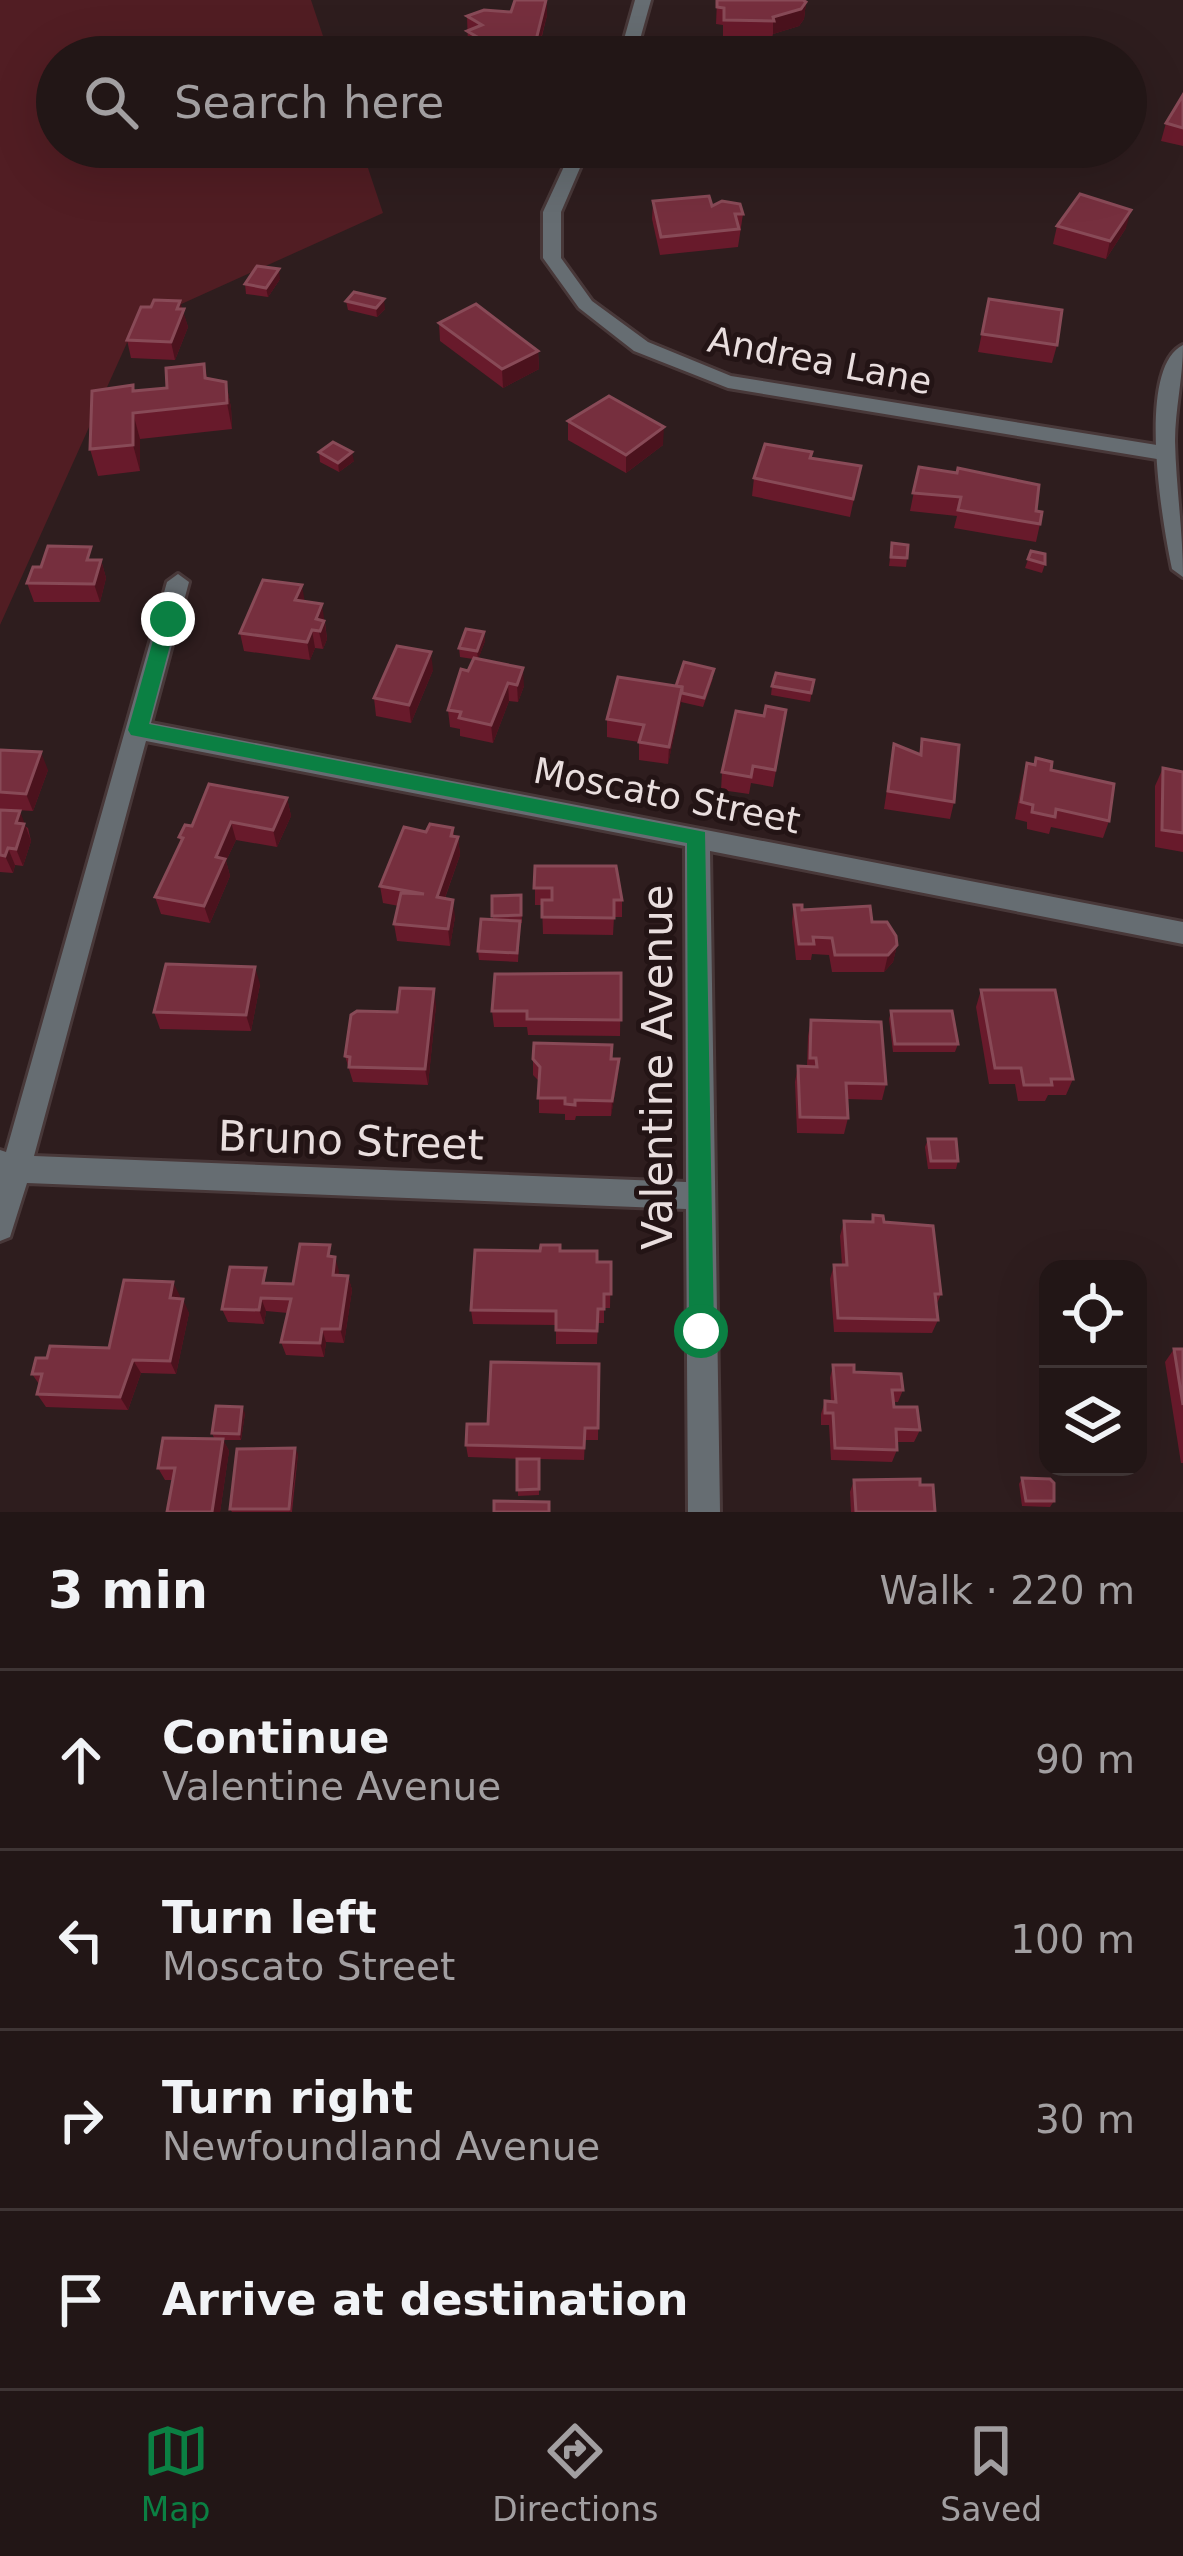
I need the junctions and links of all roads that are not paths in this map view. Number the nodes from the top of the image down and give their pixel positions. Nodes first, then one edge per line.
1 (643, 0) edge
2 (633, 36) edge
3 (570, 168) edge
4 (1183, 351) edge
5 (1163, 453) junction
6 (1183, 569) edge
7 (178, 582) dead end
8 (138, 730) junction
9 (698, 837) junction
10 (1183, 933) edge
11 (8, 1166) edge
12 (699, 1196) junction
13 (0, 1227) edge
14 (704, 1512) edge

1 - 2 street
3 - 5 street, Andrea Lane
4 - 5 street
5 - 6 street
7 - 8 street
8 - 9 street, Moscato Street
8 - 11 street
9 - 10 street, Moscato Street
9 - 12 street, Valentine Avenue
11 - 12 street, Bruno Street
11 - 13 street
12 - 14 street, Valentine Avenue

